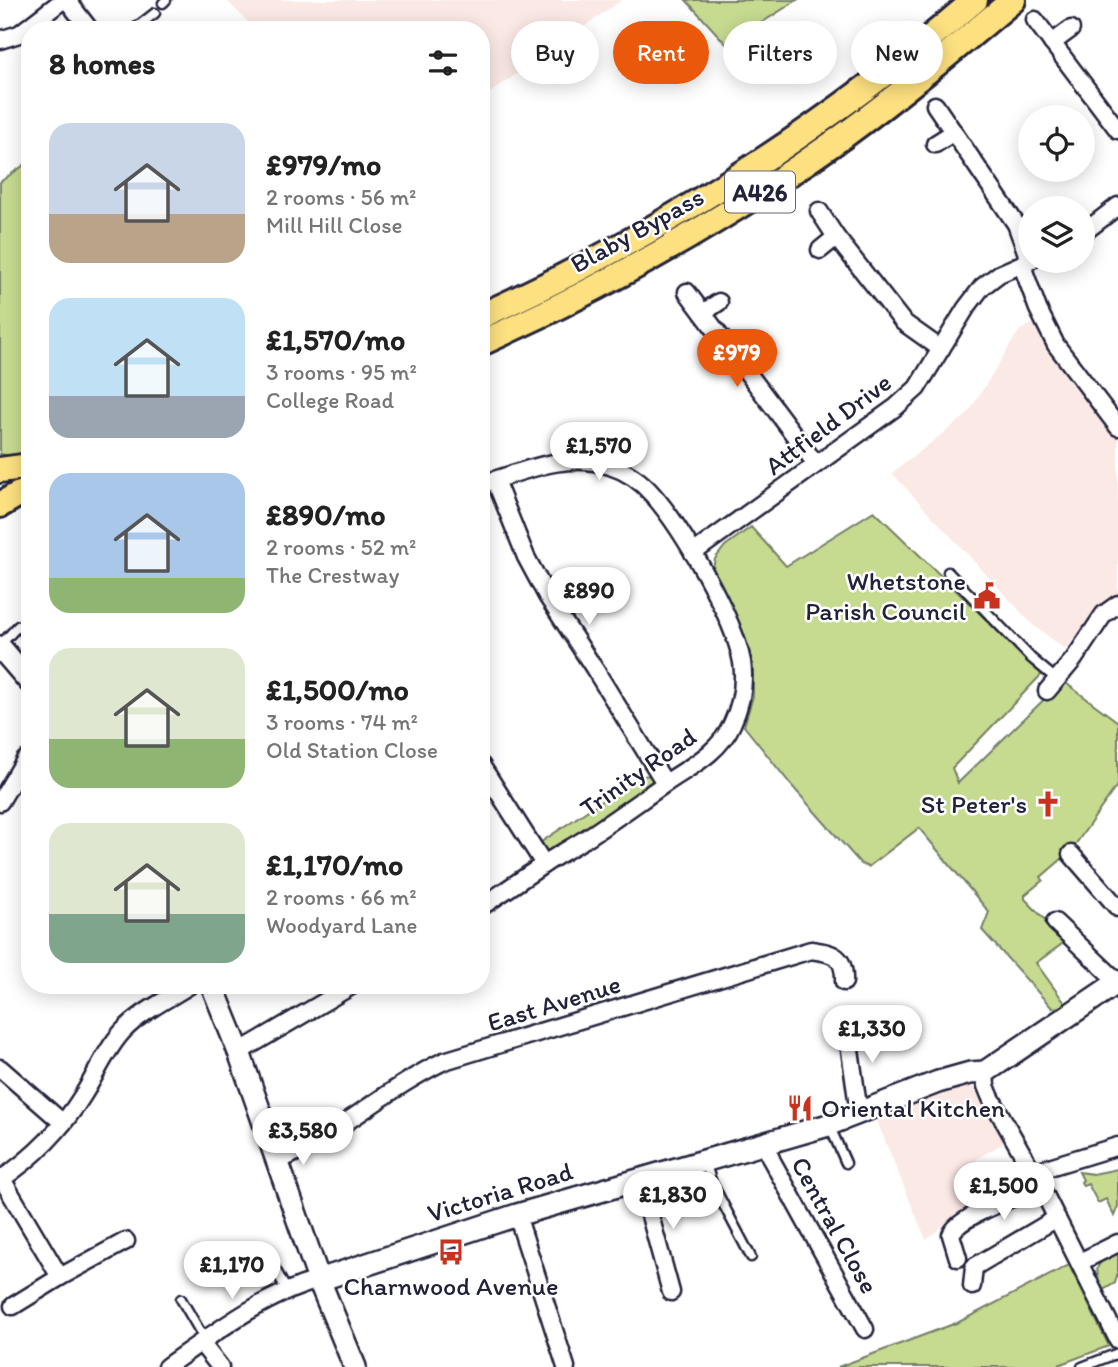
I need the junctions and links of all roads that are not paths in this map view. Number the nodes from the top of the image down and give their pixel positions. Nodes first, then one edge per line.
1 (65, 0) edge
2 (975, 0) edge
3 (1013, 0) edge
4 (155, 13) dead end
5 (1035, 20) dead end
6 (37, 21) edge
7 (82, 21) edge
8 (145, 21) edge
9 (1071, 29) dead end
10 (21, 33) edge
11 (0, 40) edge
12 (1052, 43) junction
13 (935, 105) dead end
14 (1118, 130) edge
15 (954, 132) junction
16 (935, 144) dead end
17 (1118, 206) edge
18 (819, 211) dead end
19 (1095, 224) edge
20 (1018, 229) edge
21 (836, 237) junction
22 (820, 250) dead end
23 (1018, 265) edge
24 (1025, 273) edge
25 (687, 292) dead end
26 (719, 302) dead end
27 (490, 312) edge
28 (703, 313) junction
29 (490, 339) edge
30 (941, 349) junction
31 (1118, 427) edge
32 (816, 464) junction
33 (21, 467) edge
34 (0, 470) edge
35 (490, 481) edge
36 (490, 486) edge
37 (21, 494) edge
38 (0, 505) edge
39 (692, 553) junction
40 (948, 572) dead end
41 (1118, 604) edge
42 (21, 630) edge
43 (0, 646) edge
44 (21, 671) edge
45 (1051, 685) joint
46 (21, 760) edge
47 (490, 779) edge
48 (665, 783) junction
49 (0, 802) edge
50 (1071, 854) dead end
51 (544, 864) junction
52 (490, 900) edge
53 (1118, 908) edge
54 (1055, 922) dead end
55 (844, 982) dead end
56 (1118, 982) edge
57 (176, 994) edge
58 (216, 994) edge
59 (338, 994) edge
60 (846, 1022) dead end
61 (239, 1052) junction
62 (0, 1068) edge
63 (985, 1072) junction
64 (859, 1113) junction
65 (64, 1123) junction
66 (828, 1125) junction
67 (765, 1144) junction
68 (1118, 1146) edge
69 (278, 1161) junction
70 (705, 1161) junction
71 (846, 1163) dead end
72 (1, 1179) edge
73 (640, 1179) junction
74 (1037, 1179) junction
75 (517, 1215) junction
76 (1058, 1217) junction
77 (126, 1241) dead end
78 (1118, 1243) edge
79 (265, 1250) dead end
80 (751, 1257) dead end
81 (958, 1258) dead end
82 (1080, 1262) junction
83 (60, 1277) junction
84 (319, 1280) junction
85 (972, 1286) dead end
86 (287, 1291) junction
87 (671, 1292) dead end
88 (181, 1299) dead end
89 (13, 1306) dead end
90 (865, 1329) dead end
91 (1118, 1340) edge
92 (203, 1341) junction
93 (1118, 1353) edge
94 (166, 1367) edge
95 (220, 1367) edge
96 (355, 1367) edge
97 (566, 1367) edge
98 (1082, 1367) edge

1 - 6 street
1 - 7 street
2 - 27 main road, Blaby Bypass / A426
3 - 29 main road, Blaby Bypass / A426
4 - 8 lane
5 - 12 street
9 - 12 street
10 - 11 street
12 - 14 street
13 - 15 street
15 - 16 street
15 - 20 street
17 - 19 street
18 - 21 street
21 - 22 street
21 - 30 street
23 - 30 street, Attfield Drive
24 - 31 street
25 - 28 street
26 - 28 street
28 - 32 street
30 - 32 street, Attfield Drive
32 - 39 street, Attfield Drive
33 - 34 main road
35 - 39 street, Trinity Road
36 - 48 street
37 - 38 main road
39 - 48 street, Trinity Road
40 - 45 lane
41 - 45 street
42 - 43 lane
43 - 44 street
46 - 49 street
47 - 51 street
48 - 51 street, Trinity Road
50 - 53 street
51 - 52 street, Trinity Road
54 - 56 street
55 - 69 street, East Avenue
56 - 63 street
57 - 65 street
58 - 61 street
59 - 61 street
60 - 64 street
61 - 69 street
62 - 65 street
63 - 64 street, Victoria Road
63 - 74 street
64 - 66 street, Victoria Road
65 - 72 street
66 - 67 street, Victoria Road
66 - 71 lane
67 - 70 street, Victoria Road
67 - 90 street, Central Close
68 - 74 street
69 - 84 street
70 - 73 street, Victoria Road
70 - 80 lane
72 - 83 street
73 - 75 street, Victoria Road
73 - 87 street
74 - 76 street
74 - 81 street
75 - 84 street, Victoria Road
75 - 97 street
76 - 82 street
76 - 85 street
77 - 83 street
78 - 82 street
79 - 86 lane
82 - 91 street
83 - 89 street
84 - 86 street
84 - 96 street
86 - 92 street
88 - 92 lane
92 - 94 street
92 - 95 street
93 - 98 lane

